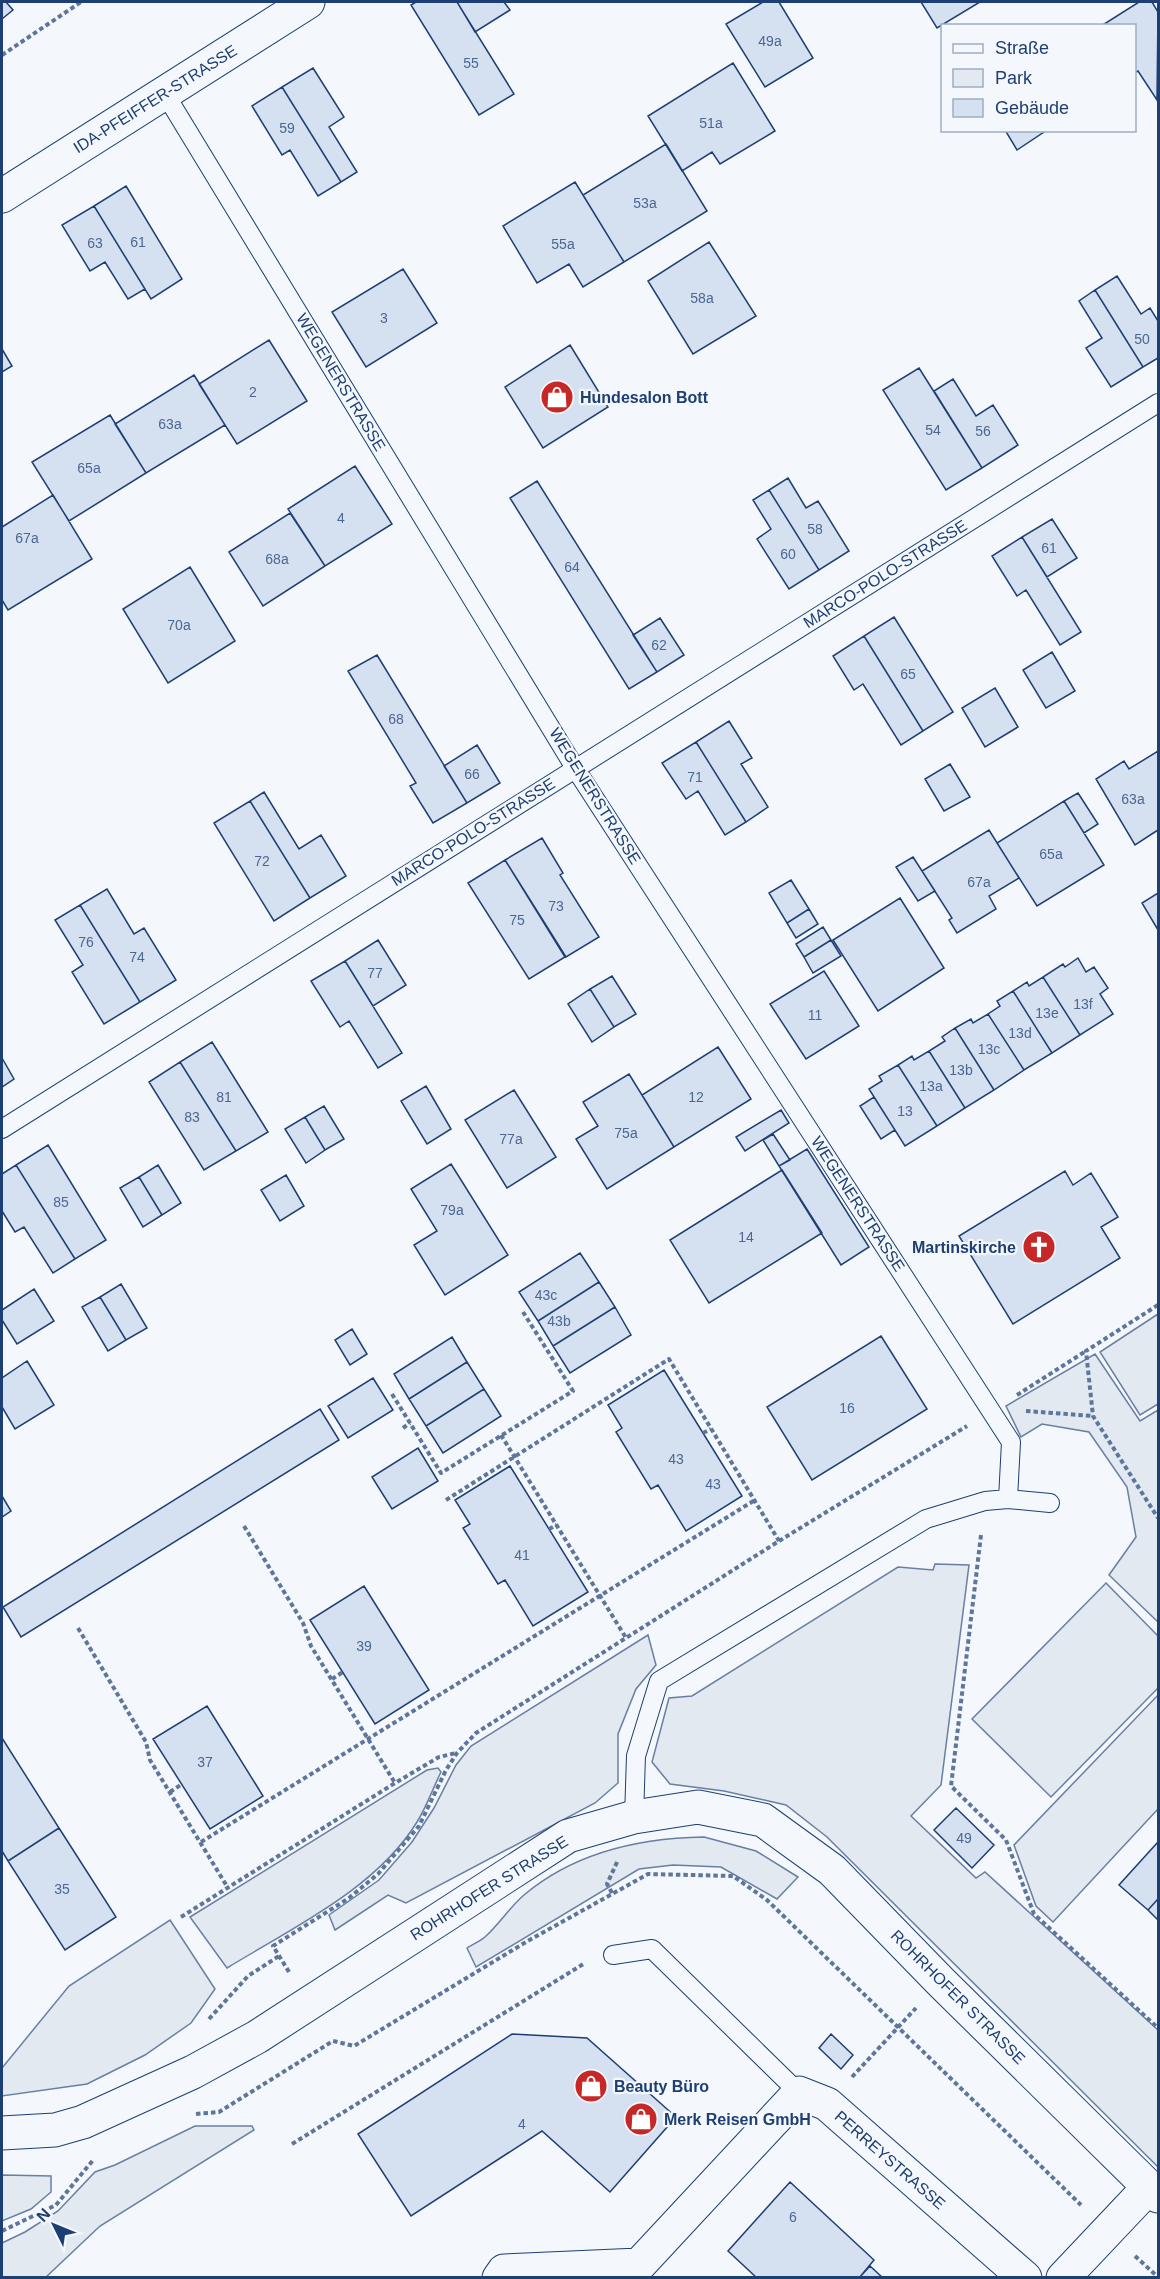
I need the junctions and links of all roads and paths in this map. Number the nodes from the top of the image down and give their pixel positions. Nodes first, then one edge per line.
1 (81, 2) edge
2 (308, 2) edge
3 (2, 56) edge
4 (164, 92) junction
5 (2, 196) edge
6 (1158, 403) edge
7 (575, 768) junction
8 (2, 1129) edge
9 (1158, 1305) edge
10 (524, 1312) dead end
11 (1086, 1351) junction
12 (392, 1394) dead end
13 (992, 1411) junction
14 (1093, 1416) junction
15 (410, 1423) junction
16 (403, 1428) dead end
17 (711, 1429) junction
18 (704, 1433) dead end
19 (501, 1435) junction
20 (515, 1457) junction
21 (1008, 1499) junction
22 (446, 1500) dead end
23 (754, 1500) junction
24 (985, 1501) junction
25 (1050, 1503) dead end
26 (1158, 1518) edge
27 (557, 1525) junction
28 (244, 1526) dead end
29 (549, 1529) dead end
30 (779, 1541) junction
31 (600, 1596) junction
32 (78, 1628) dead end
33 (626, 1638) junction
34 (343, 1672) dead end
35 (332, 1678) junction
36 (368, 1738) junction
37 (457, 1753) junction
38 (395, 1783) junction
39 (182, 1785) dead end
40 (170, 1792) junction
41 (634, 1817) junction
42 (201, 1842) junction
43 (228, 1888) junction
44 (181, 1917) dead end
45 (613, 1955) joint
46 (279, 1956) dead end
47 (941, 1982) junction
48 (1158, 2028) edge
49 (813, 2099) junction
50 (2, 2133) edge
51 (292, 2144) dead end
52 (98, 2153) dead end
53 (1154, 2191) edge
54 (2, 2231) edge
55 (499, 2277) edge
56 (1025, 2277) edge
57 (1063, 2277) edge

1 - 3 path
2 - 4 main road, IDA-PFEIFFER-STRASSE
4 - 5 main road, IDA-PFEIFFER-STRASSE
4 - 7 lane, WEGENERSTRASSE
6 - 7 lane, MARCO-POLO-STRASSE
7 - 8 lane, MARCO-POLO-STRASSE
7 - 13 lane, WEGENERSTRASSE
9 - 11 path
10 - 19 path
11 - 13 path
11 - 14 path
12 - 15 path
13 - 14 path
13 - 21 lane, WEGENERSTRASSE
13 - 30 path
14 - 26 path
15 - 16 path
15 - 19 path
17 - 18 path
17 - 20 path
17 - 23 path
19 - 20 path
20 - 22 path
20 - 27 path
21 - 24 lane
21 - 25 lane
23 - 30 path
23 - 31 path
24 - 41 lane
24 - 48 path
27 - 29 path
27 - 31 path
28 - 35 path
30 - 33 path
31 - 33 path
31 - 36 path
32 - 40 path
33 - 37 path
34 - 35 path
35 - 36 path
36 - 38 path
36 - 42 path
37 - 38 path
37 - 46 path
38 - 43 path
39 - 40 path
40 - 42 path
41 - 47 main road, ROHRHOFER STRASSE
41 - 50 main road, ROHRHOFER STRASSE
42 - 43 path
43 - 44 path
45 - 49 lane, PERREYSTRASSE
45 - 51 path
47 - 49 path
47 - 53 main road, ROHRHOFER STRASSE
49 - 55 main road
49 - 56 main road, PERREYSTRASSE
52 - 54 path
53 - 57 main road

